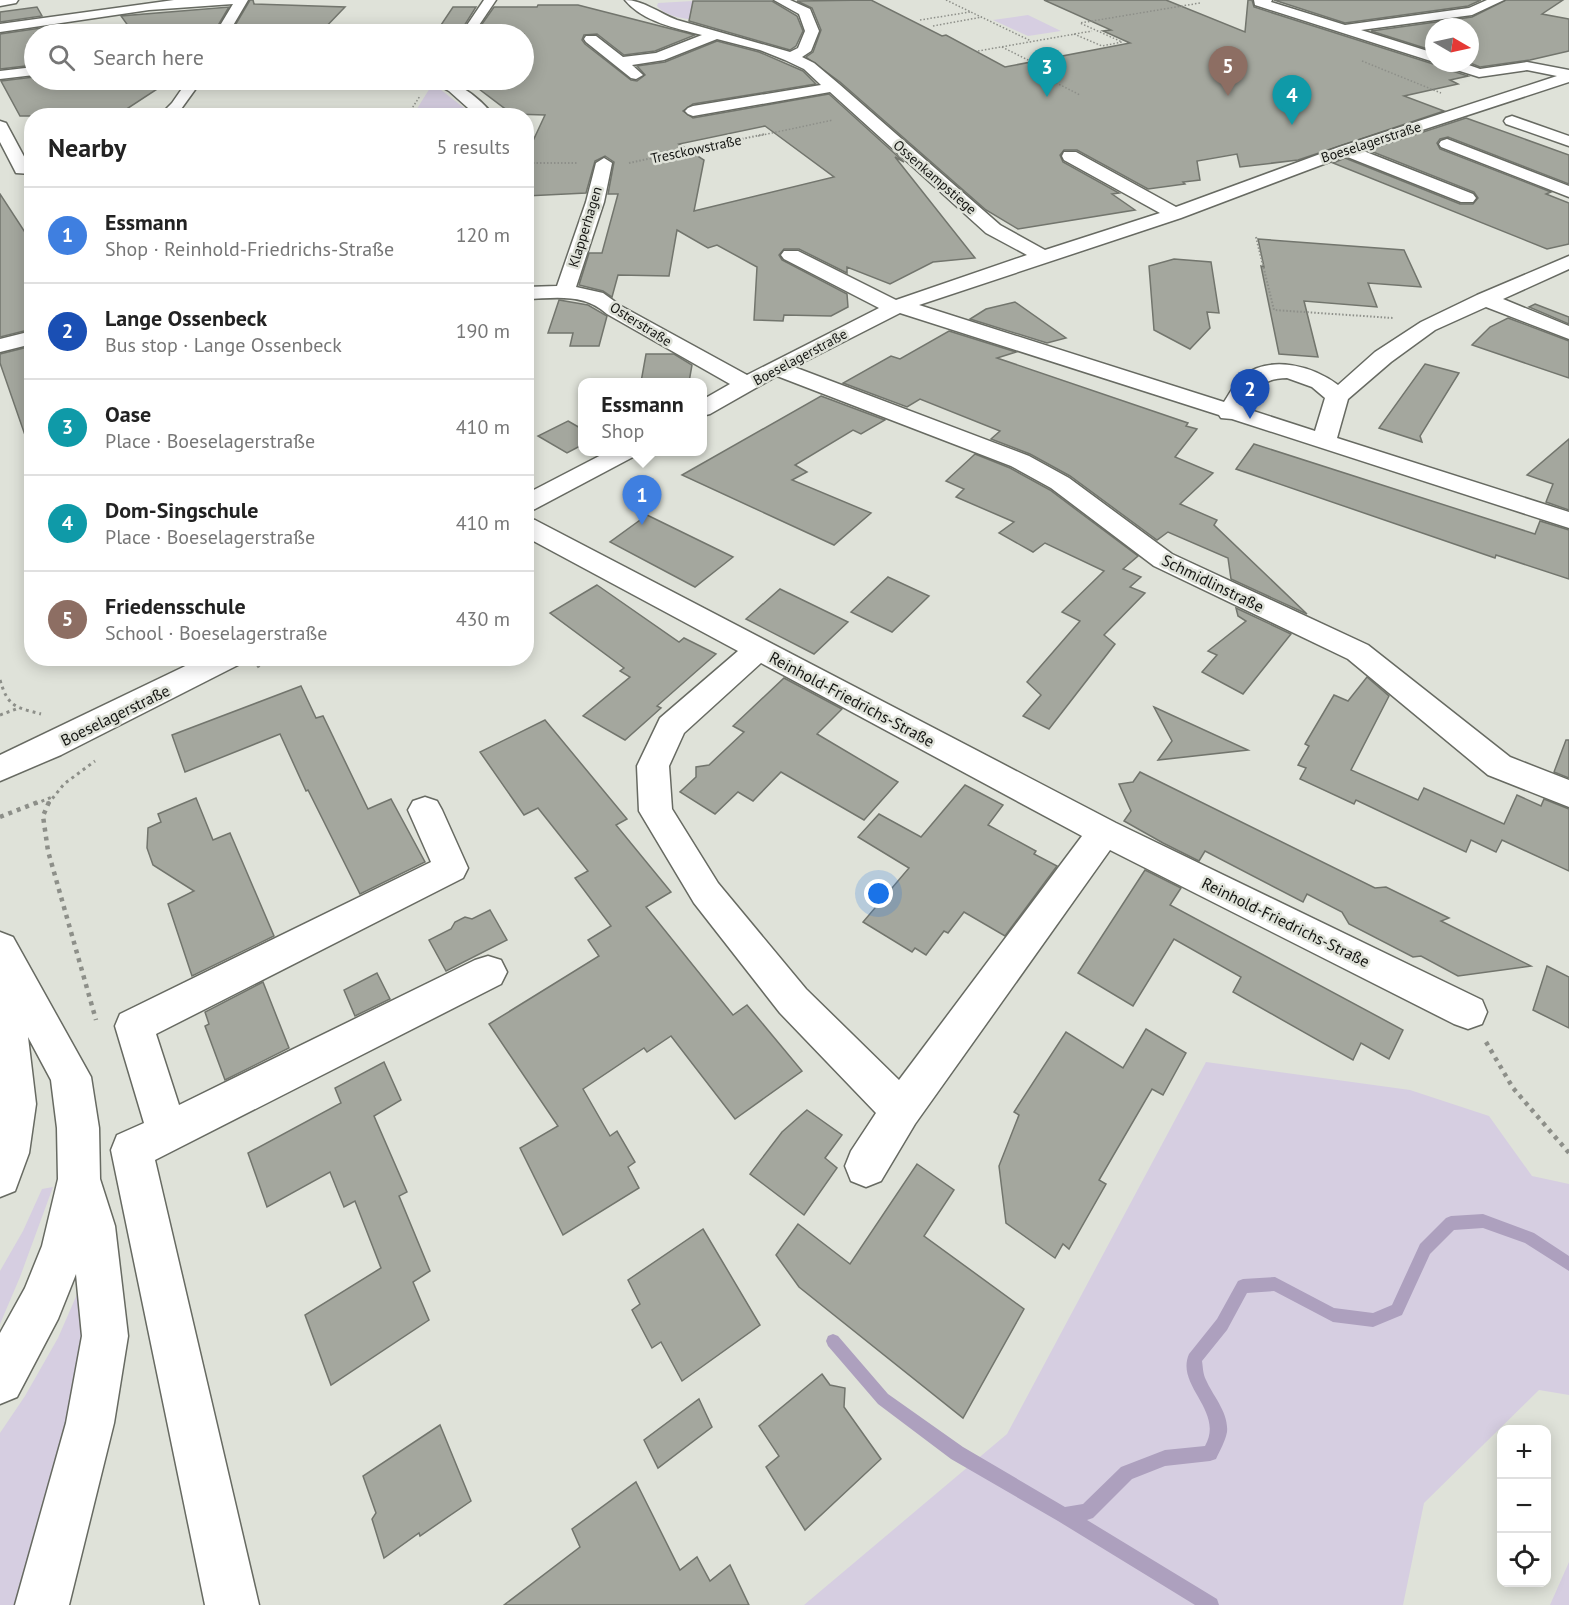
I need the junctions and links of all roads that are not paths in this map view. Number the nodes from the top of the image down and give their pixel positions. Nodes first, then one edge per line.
1 (12, 0) edge
2 (204, 0) edge
3 (241, 0) edge
4 (490, 0) edge
5 (631, 0) edge
6 (780, 0) edge
7 (1266, 0) edge
8 (1498, 0) edge
9 (0, 2) edge
10 (1325, 8) dead end
11 (1323, 22) junction
12 (29, 24) edge
13 (228, 24) edge
14 (474, 24) edge
15 (24, 25) edge
16 (0, 28) edge
17 (1345, 29) junction
18 (718, 34) junction
19 (591, 39) dead end
20 (1425, 55) edge
21 (790, 56) junction
22 (620, 62) junction
23 (24, 72) edge
24 (1476, 72) edge
25 (0, 75) edge
26 (1569, 76) edge
27 (642, 80) dead end
28 (834, 87) junction
29 (188, 90) edge
30 (456, 90) edge
31 (175, 108) edge
32 (478, 108) edge
33 (693, 111) dead end
34 (1512, 121) dead end
35 (0, 126) edge
36 (1569, 141) edge
37 (1447, 144) dead end
38 (1345, 150) junction
39 (1070, 156) dead end
40 (604, 163) road end
41 (24, 169) edge
42 (1569, 192) edge
43 (1467, 198) dead end
44 (1175, 214) junction
45 (791, 255) dead end
46 (1043, 256) junction
47 (1569, 262) edge
48 (565, 291) junction
49 (534, 293) edge
50 (1484, 299) junction
51 (898, 306) junction
52 (1569, 333) edge
53 (24, 340) edge
54 (0, 346) edge
55 (776, 368) junction
56 (748, 385) junction
57 (1337, 397) junction
58 (707, 406) edge
59 (1229, 413) junction
60 (1324, 442) junction
61 (616, 456) edge
62 (534, 500) edge
63 (1569, 520) edge
64 (534, 530) edge
65 (759, 650) junction
66 (212, 666) edge
67 (0, 769) edge
68 (1569, 794) edge
69 (425, 810) dead end
70 (1104, 832) junction
71 (0, 950) edge
72 (488, 972) dead end
73 (1468, 1012) road end
74 (901, 1110) junction
75 (167, 1132) junction
76 (866, 1166) dead end
77 (0, 1176) edge
78 (79, 1179) junction
79 (0, 1380) edge
80 (42, 1605) edge
81 (232, 1605) edge

1 - 9 street
2 - 3 street
2 - 12 street
3 - 13 street
4 - 14 street
5 - 18 street, Ossenkampstiege
6 - 21 street
7 - 11 street
8 - 17 street
10 - 11 street
11 - 17 street
15 - 16 street
17 - 20 street
18 - 21 street, Ossenkampstiege
18 - 22 street
19 - 22 street
21 - 28 street, Ossenkampstiege
22 - 27 street
23 - 25 street
24 - 26 street
26 - 38 street, Boeselagerstraße
28 - 33 street
28 - 46 street, Ossenkampstiege
29 - 31 street
30 - 32 street
34 - 36 street
35 - 41 street
37 - 42 street
38 - 43 street
38 - 44 street, Boeselagerstraße
39 - 44 street
40 - 48 street, Klapperhagen
44 - 46 street, Boeselagerstraße
45 - 51 street
46 - 51 street, Boeselagerstraße
47 - 50 street
48 - 49 street, Osterstraße
48 - 56 street, Osterstraße
50 - 52 street
50 - 57 street
51 - 55 street, Boeselagerstraße
51 - 59 street
53 - 54 street
55 - 56 street, Boeselagerstraße
55 - 68 street, Schmidlinstraße
56 - 58 street, Boeselagerstraße
57 - 59 street
57 - 60 street
59 - 60 street
60 - 63 street
61 - 62 street
64 - 65 street, Reinhold-Friedrichs-Straße
65 - 70 street, Reinhold-Friedrichs-Straße
65 - 74 street, Reinhold-Friedrichs-Straße
66 - 67 street, Boeselagerstraße
69 - 75 street
70 - 73 street, Reinhold-Friedrichs-Straße
70 - 74 street
71 - 77 street
71 - 78 street
72 - 75 street
74 - 76 street
75 - 81 street
78 - 79 street
78 - 80 street

